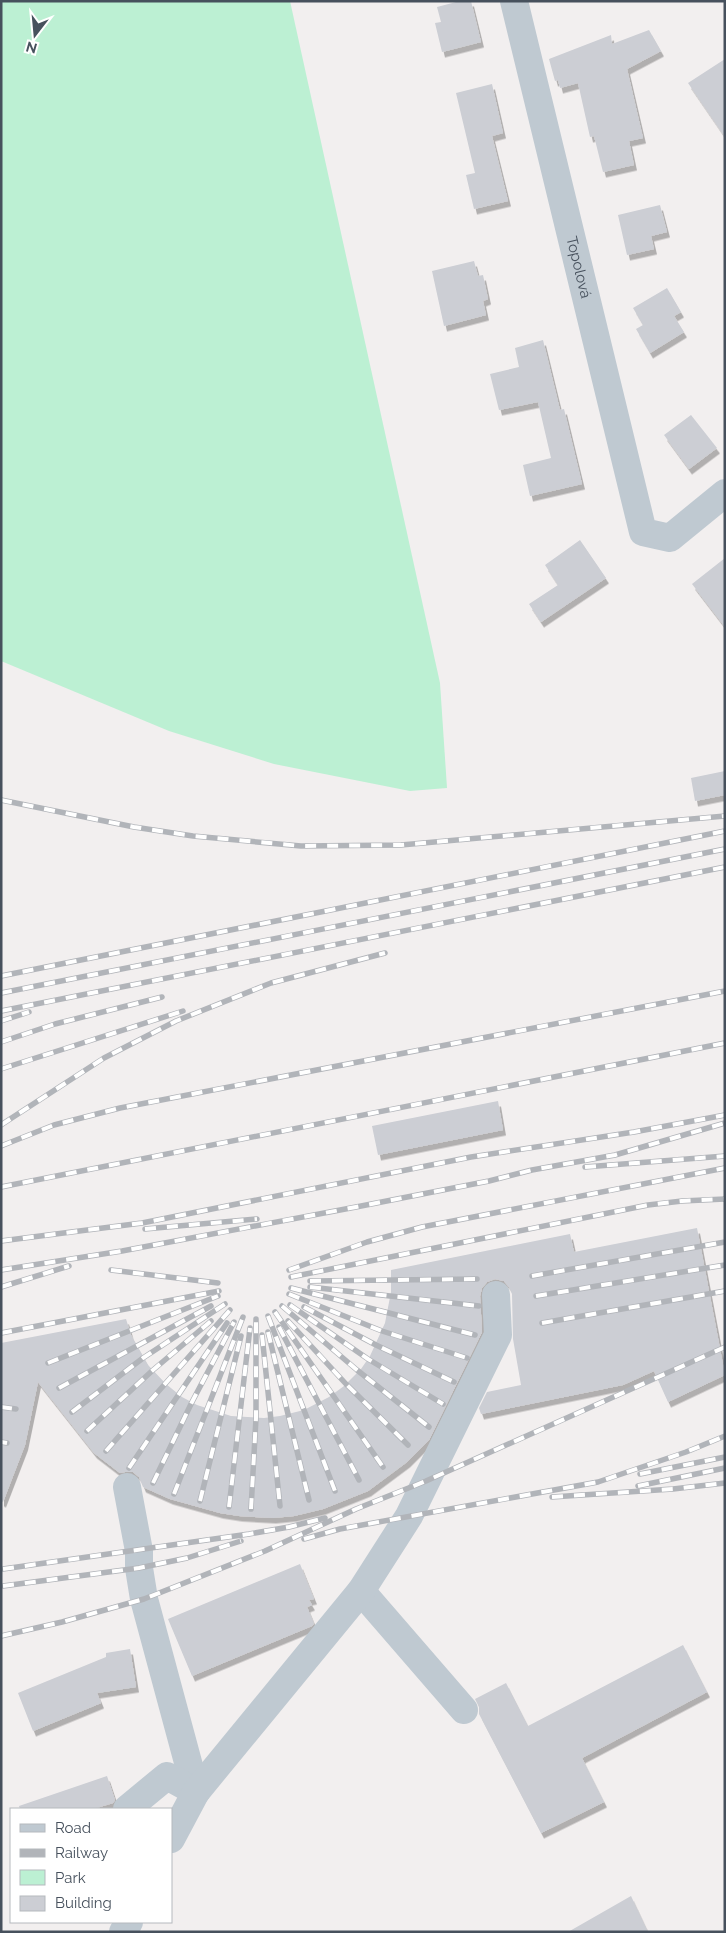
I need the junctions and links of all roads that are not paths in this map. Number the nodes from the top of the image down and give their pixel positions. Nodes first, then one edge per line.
1 (514, 1) edge
2 (725, 492) edge
3 (496, 1295) dead end
4 (127, 1487) dead end
5 (361, 1591) junction
6 (464, 1710) dead end
7 (196, 1792) junction
8 (128, 1808) edge
9 (172, 1837) edge

1 - 2 street, Topolová
3 - 5 street
4 - 7 street
5 - 6 street
5 - 7 street
7 - 8 street
7 - 9 street

